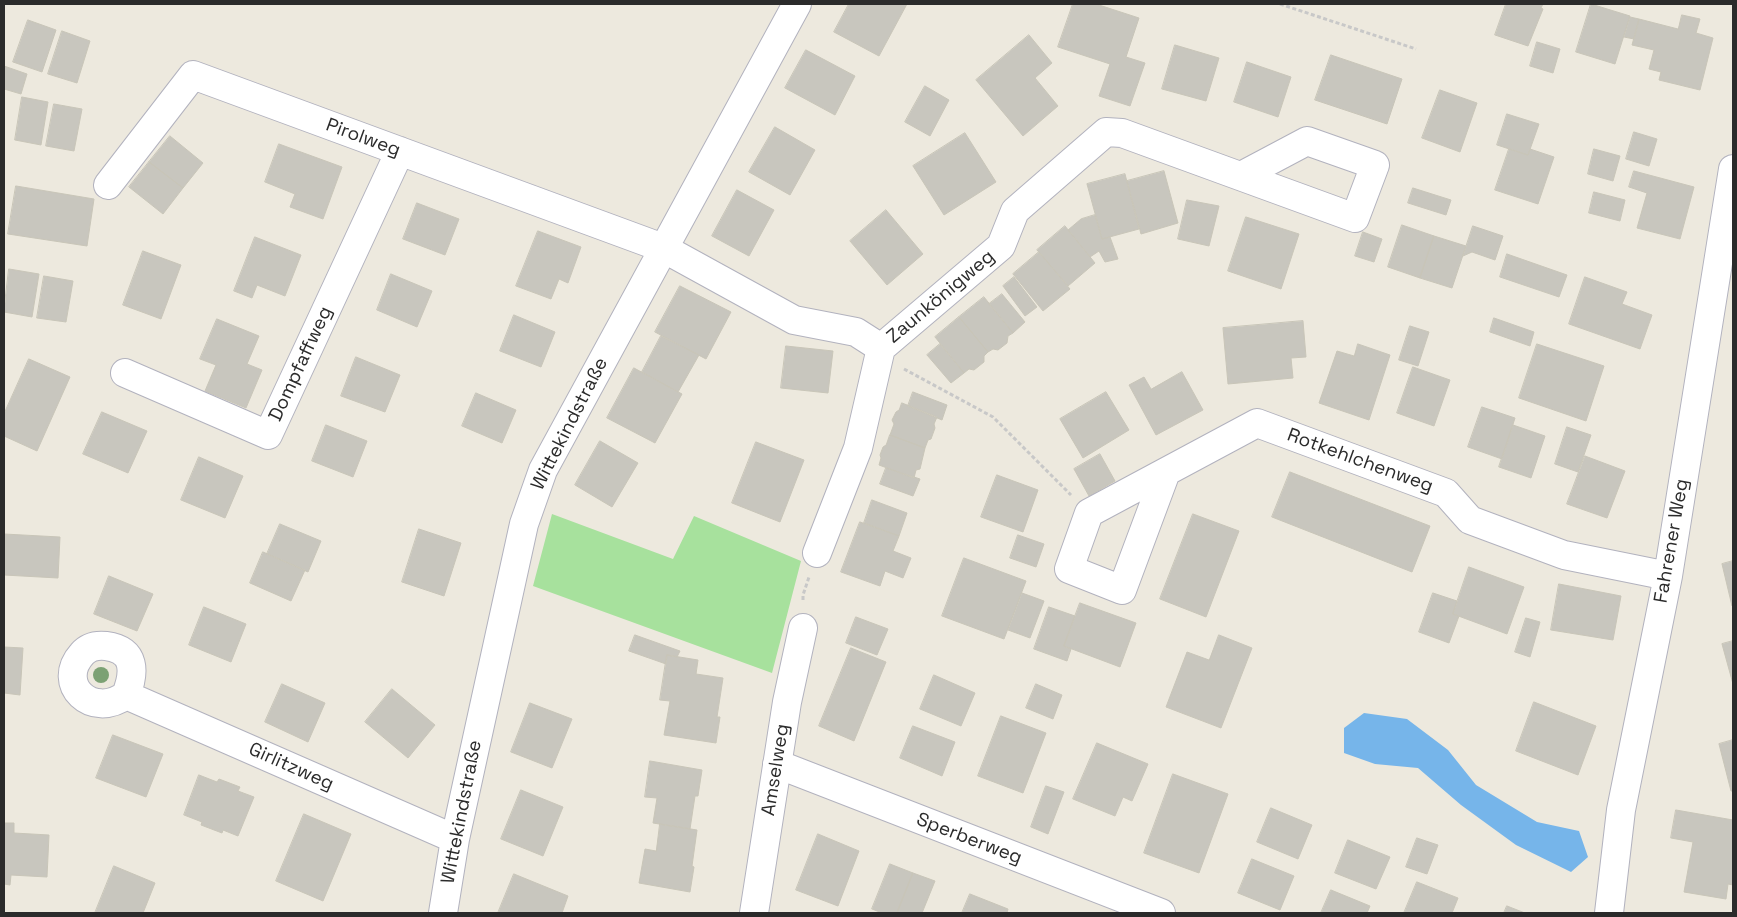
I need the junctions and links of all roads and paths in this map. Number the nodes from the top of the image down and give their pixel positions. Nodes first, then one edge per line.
1 (797, 4) edge
2 (1280, 4) edge
3 (1416, 49) dead end
4 (400, 151) junction
5 (1733, 173) edge
6 (1240, 176) dead end
7 (108, 185) dead end
8 (663, 248) junction
9 (881, 348) junction
10 (125, 373) dead end
11 (1166, 472) junction
12 (1089, 513) junction
13 (817, 553) joint
14 (1668, 576) junction
15 (804, 628) joint
16 (126, 695) dead end
17 (777, 764) junction
18 (455, 839) junction
19 (443, 913) edge
20 (754, 913) edge
21 (1161, 913) edge
22 (1609, 913) edge

1 - 8 street, Wittekindstraße
2 - 3 path
4 - 7 street, Pirolweg
4 - 8 street, Pirolweg
4 - 10 street, Dompfaffweg
5 - 14 street, Fahrener Weg
6 - 9 street, Zaunkönigweg
8 - 9 street, Zaunkönigweg
8 - 18 street, Wittekindstraße
9 - 12 path
9 - 13 street, Zaunkönigweg
11 - 12 street, Rotkehlchenweg
11 - 12 street
11 - 14 street, Rotkehlchenweg
13 - 15 path
14 - 22 street, Fahrener Weg
15 - 17 street, Amselweg
16 - 18 street, Girlitzweg
17 - 20 street, Amselweg
17 - 21 street, Sperberweg
18 - 19 street, Wittekindstraße

